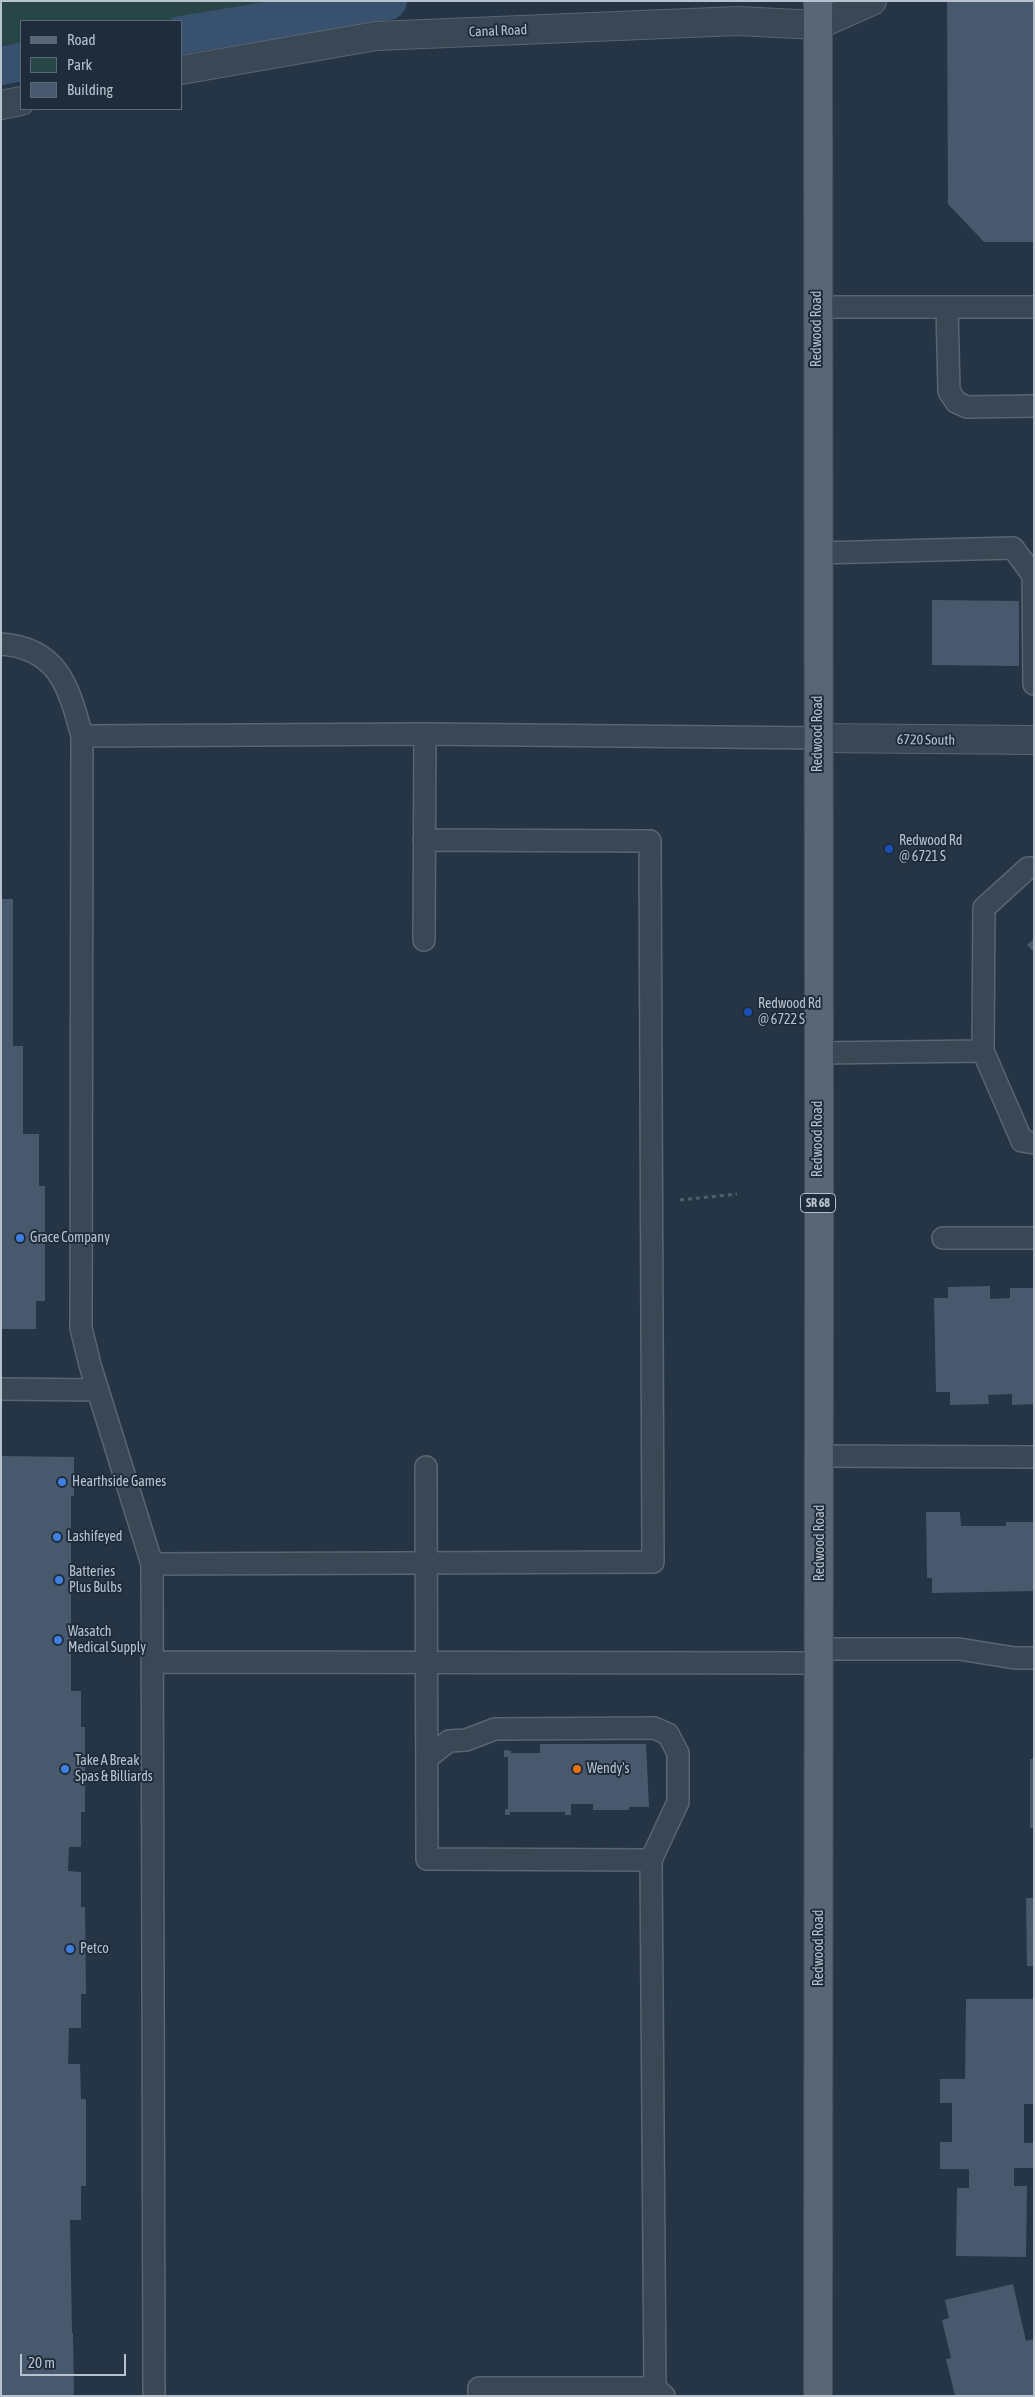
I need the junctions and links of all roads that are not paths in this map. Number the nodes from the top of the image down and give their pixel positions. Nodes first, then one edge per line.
1 (872, 1) edge
2 (818, 13) edge
3 (182, 70) edge
4 (20, 102) edge
5 (1, 105) edge
6 (817, 307) junction
7 (947, 307) junction
8 (1034, 307) edge
9 (1034, 406) edge
10 (818, 553) junction
11 (1, 644) edge
12 (1034, 684) edge
13 (424, 734) junction
14 (82, 736) junction
15 (818, 738) junction
16 (1034, 740) edge
17 (424, 840) junction
18 (1034, 868) edge
19 (424, 940) dead end
20 (983, 1051) junction
21 (818, 1053) junction
22 (1034, 1144) edge
23 (944, 1238) dead end
24 (1034, 1238) edge
25 (1, 1389) edge
26 (98, 1390) junction
27 (820, 1456) junction
28 (1034, 1457) edge
29 (426, 1467) dead end
30 (426, 1563) junction
31 (152, 1564) junction
32 (820, 1656) junction
33 (1034, 1658) edge
34 (152, 1662) junction
35 (427, 1662) junction
36 (427, 1758) junction
37 (651, 1860) junction
38 (549, 2392) edge
39 (660, 2392) edge
40 (154, 2396) edge
41 (479, 2396) edge
42 (818, 2396) edge

1 - 2 street
2 - 3 street, Canal Road
2 - 6 main road, Redwood Road / SR 68
4 - 5 street
6 - 7 lane
6 - 10 main road, Redwood Road / SR 68
7 - 8 lane
7 - 9 lane
10 - 12 lane
10 - 15 main road, Redwood Road / SR 68
11 - 14 lane
13 - 14 lane
13 - 15 lane
13 - 17 lane
14 - 26 lane
15 - 16 street, 6720 South
15 - 21 main road, Redwood Road / SR 68
17 - 19 lane
17 - 30 lane
18 - 20 lane
20 - 21 lane
20 - 22 lane
21 - 27 main road, Redwood Road / SR 68
23 - 24 lane
25 - 26 lane
26 - 31 lane
27 - 28 lane
27 - 32 main road, Redwood Road / SR 68
29 - 30 lane
30 - 31 lane
30 - 35 lane
31 - 34 lane
32 - 33 lane
32 - 35 lane
32 - 42 main road, Redwood Road / SR 68
34 - 35 lane
34 - 40 lane
35 - 36 lane
36 - 37 lane
36 - 37 lane
37 - 39 lane
38 - 39 lane
38 - 41 lane

